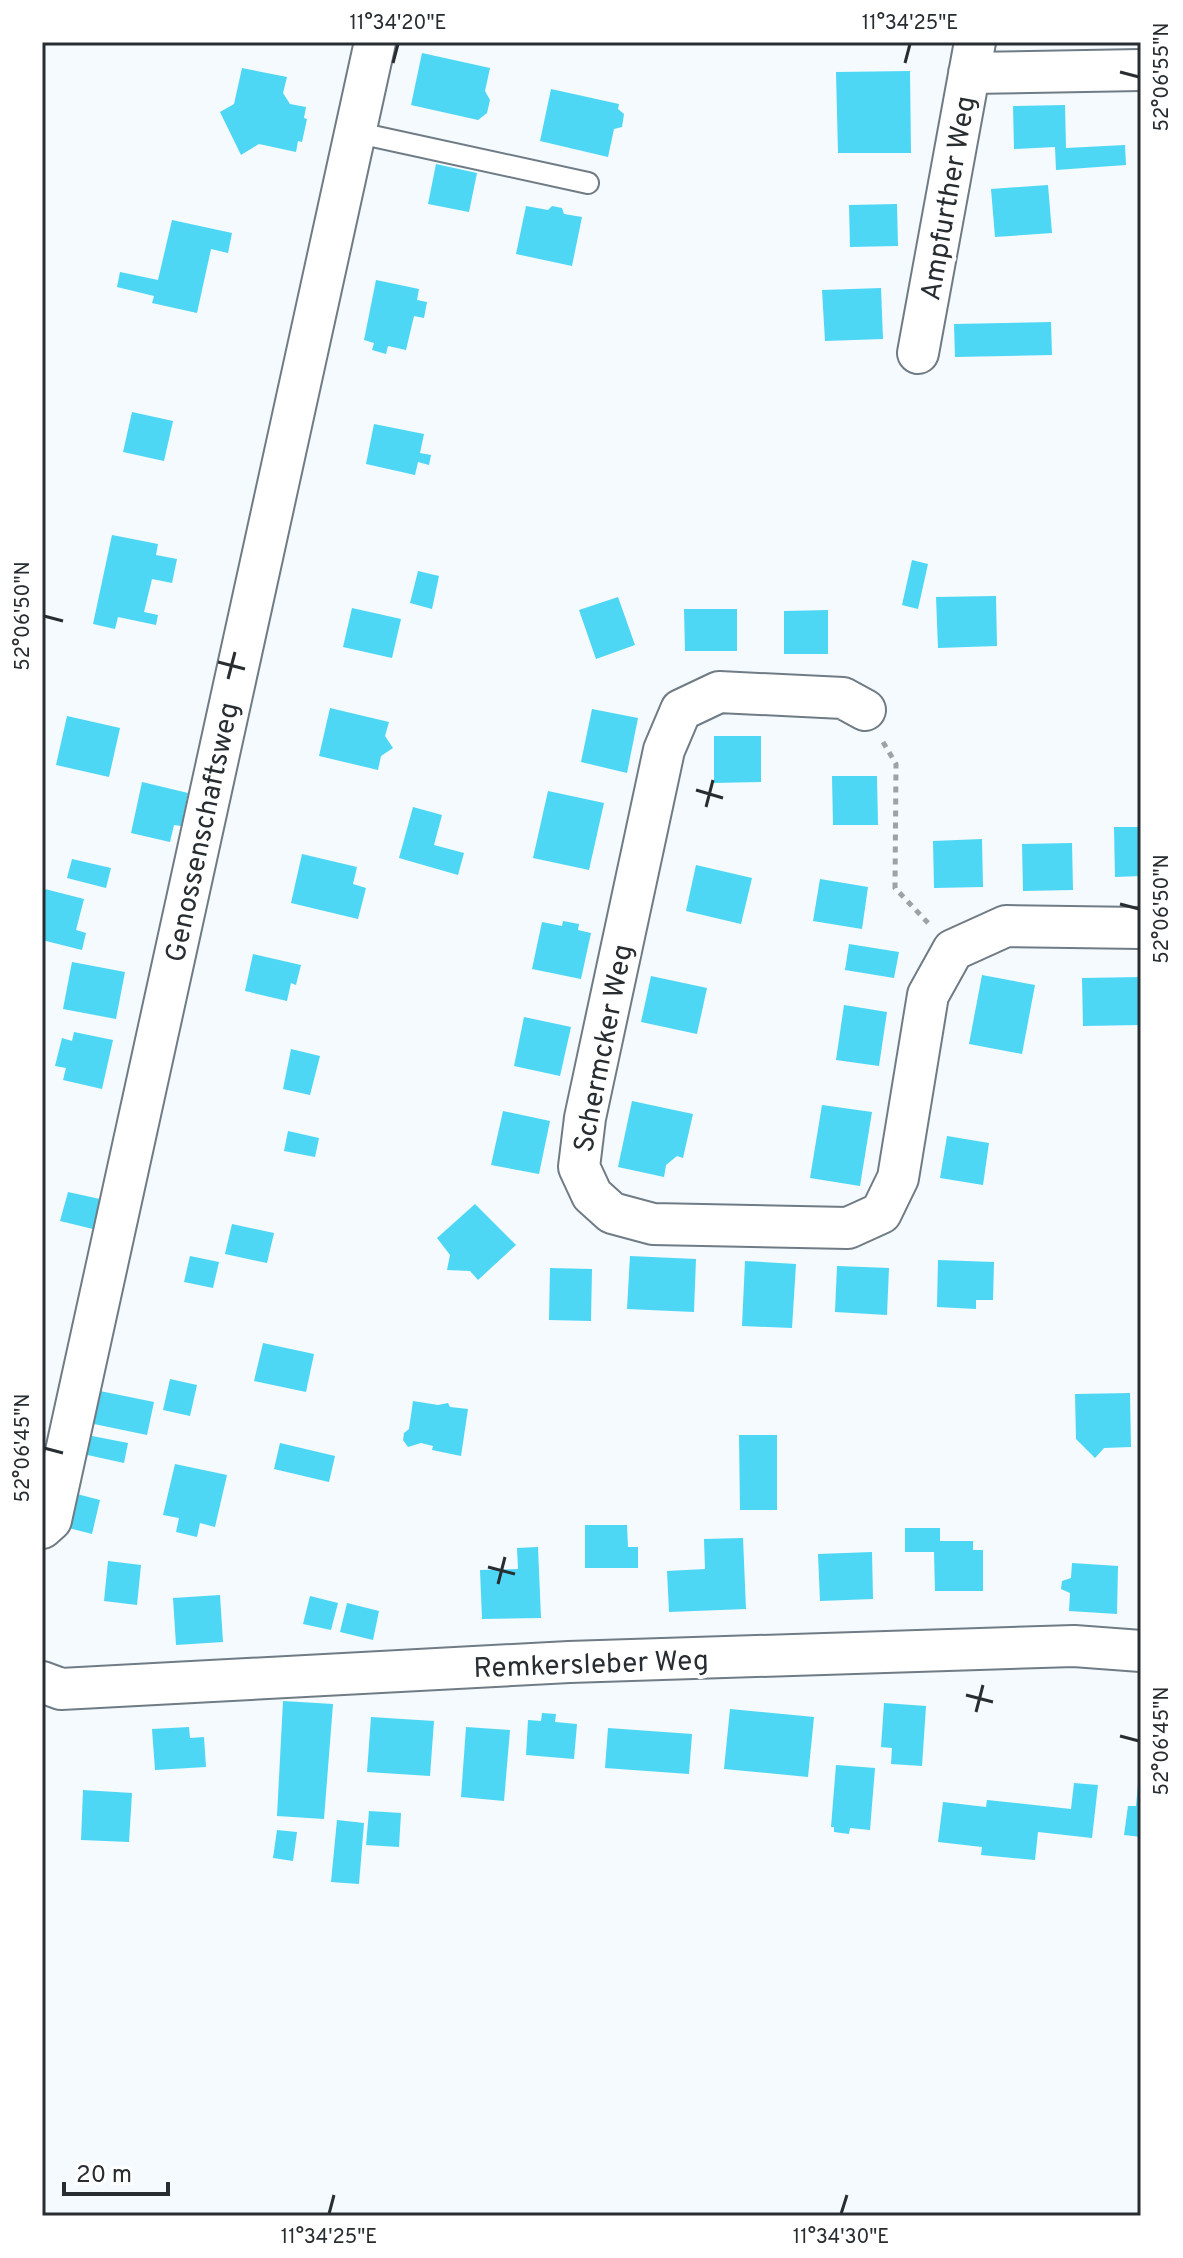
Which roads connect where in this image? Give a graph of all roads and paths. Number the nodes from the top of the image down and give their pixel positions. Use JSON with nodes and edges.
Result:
{"nodes":[{"id":1,"x":375,"y":42,"type":"edge"},
{"id":2,"x":972,"y":58,"type":"edge"},
{"id":3,"x":1141,"y":70,"type":"edge"},
{"id":4,"x":354,"y":132,"type":"junction"},
{"id":5,"x":588,"y":183,"type":"dead end"},
{"id":6,"x":918,"y":353,"type":"dead end"},
{"id":7,"x":865,"y":710,"type":"joint"},
{"id":8,"x":1141,"y":928,"type":"edge"},
{"id":9,"x":953,"y":950,"type":"junction"},
{"id":10,"x":42,"y":1528,"type":"edge"},
{"id":11,"x":1141,"y":1651,"type":"edge"},
{"id":12,"x":42,"y":1682,"type":"edge"}],
"edges":[{"from":1,"to":4,"type":"street","name":"Genossenschaftsweg"},
{"from":2,"to":3,"type":"street"},
{"from":2,"to":6,"type":"street","name":"Ampfurther Weg"},
{"from":4,"to":5,"type":"lane"},
{"from":4,"to":10,"type":"street","name":"Genossenschaftsweg"},
{"from":7,"to":9,"type":"path"},
{"from":7,"to":9,"type":"street","name":"Schermcker Weg"},
{"from":8,"to":9,"type":"street"},
{"from":11,"to":12,"type":"street","name":"Remkersleber Weg"}]}
